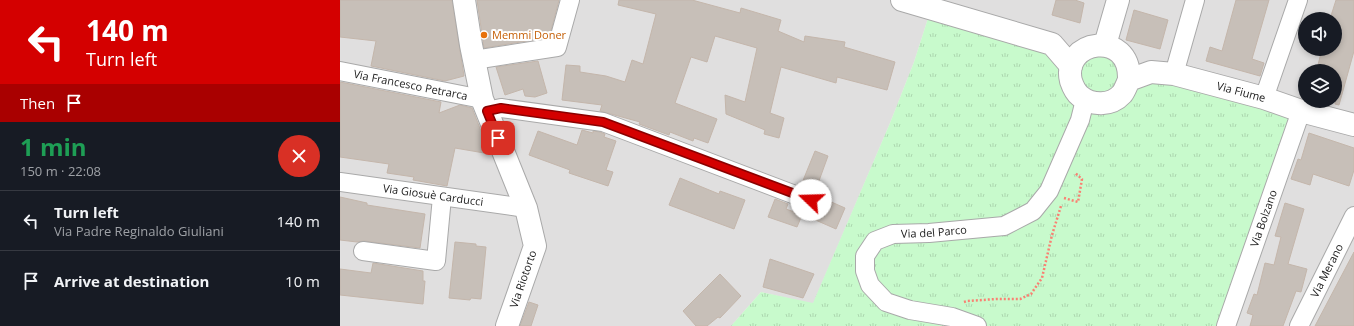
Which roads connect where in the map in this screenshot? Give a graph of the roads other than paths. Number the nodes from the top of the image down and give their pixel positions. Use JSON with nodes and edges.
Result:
{"nodes":[{"id":1,"x":464,"y":0,"type":"edge"},
{"id":2,"x":570,"y":0,"type":"edge"},
{"id":3,"x":902,"y":0,"type":"edge"},
{"id":4,"x":1118,"y":0,"type":"edge"},
{"id":5,"x":1196,"y":0,"type":"edge"},
{"id":6,"x":1298,"y":0,"type":"edge"},
{"id":7,"x":1105,"y":45,"type":"junction"},
{"id":8,"x":474,"y":60,"type":"junction"},
{"id":9,"x":1071,"y":66,"type":"junction"},
{"id":10,"x":340,"y":71,"type":"edge"},
{"id":11,"x":1174,"y":74,"type":"junction"},
{"id":12,"x":1129,"y":80,"type":"junction"},
{"id":13,"x":1264,"y":98,"type":"junction"},
{"id":14,"x":1085,"y":100,"type":"junction"},
{"id":15,"x":484,"y":105,"type":"junction"},
{"id":16,"x":1301,"y":110,"type":"junction"},
{"id":17,"x":1354,"y":124,"type":"edge"},
{"id":18,"x":340,"y":182,"type":"edge"},
{"id":19,"x":442,"y":197,"type":"junction"},
{"id":20,"x":811,"y":200,"type":"dead end"},
{"id":21,"x":526,"y":208,"type":"junction"},
{"id":22,"x":1354,"y":216,"type":"edge"},
{"id":23,"x":363,"y":251,"type":"dead end"},
{"id":24,"x":507,"y":326,"type":"edge"},
{"id":25,"x":977,"y":326,"type":"edge"},
{"id":26,"x":1226,"y":326,"type":"edge"},
{"id":27,"x":1298,"y":326,"type":"edge"}],
"edges":[{"from":1,"to":8,"type":"street","name":"Via Riotorto"},
{"from":2,"to":8,"type":"street"},
{"from":3,"to":9,"type":"street"},
{"from":4,"to":7,"type":"street"},
{"from":5,"to":11,"type":"street"},
{"from":6,"to":13,"type":"street"},
{"from":7,"to":9,"type":"street"},
{"from":7,"to":12,"type":"street"},
{"from":8,"to":15,"type":"street","name":"Via Riotorto"},
{"from":9,"to":14,"type":"street"},
{"from":10,"to":15,"type":"street","name":"Via Francesco Petrarca"},
{"from":11,"to":12,"type":"street","name":"Via Fiume"},
{"from":11,"to":13,"type":"street","name":"Via Fiume"},
{"from":12,"to":14,"type":"street"},
{"from":13,"to":16,"type":"street","name":"Via Fiume"},
{"from":14,"to":25,"type":"street","name":"Via del Parco"},
{"from":15,"to":20,"type":"street","name":"Via Francesco Petrarca"},
{"from":15,"to":21,"type":"street","name":"Via Riotorto"},
{"from":16,"to":17,"type":"street","name":"Via Fiume"},
{"from":16,"to":26,"type":"street","name":"Via Bolzano"},
{"from":18,"to":19,"type":"street","name":"Via Giosuè Carducci"},
{"from":19,"to":21,"type":"street","name":"Via Giosuè Carducci"},
{"from":19,"to":23,"type":"street"},
{"from":21,"to":24,"type":"street","name":"Via Riotorto"},
{"from":22,"to":27,"type":"street","name":"Via Merano"}]}
